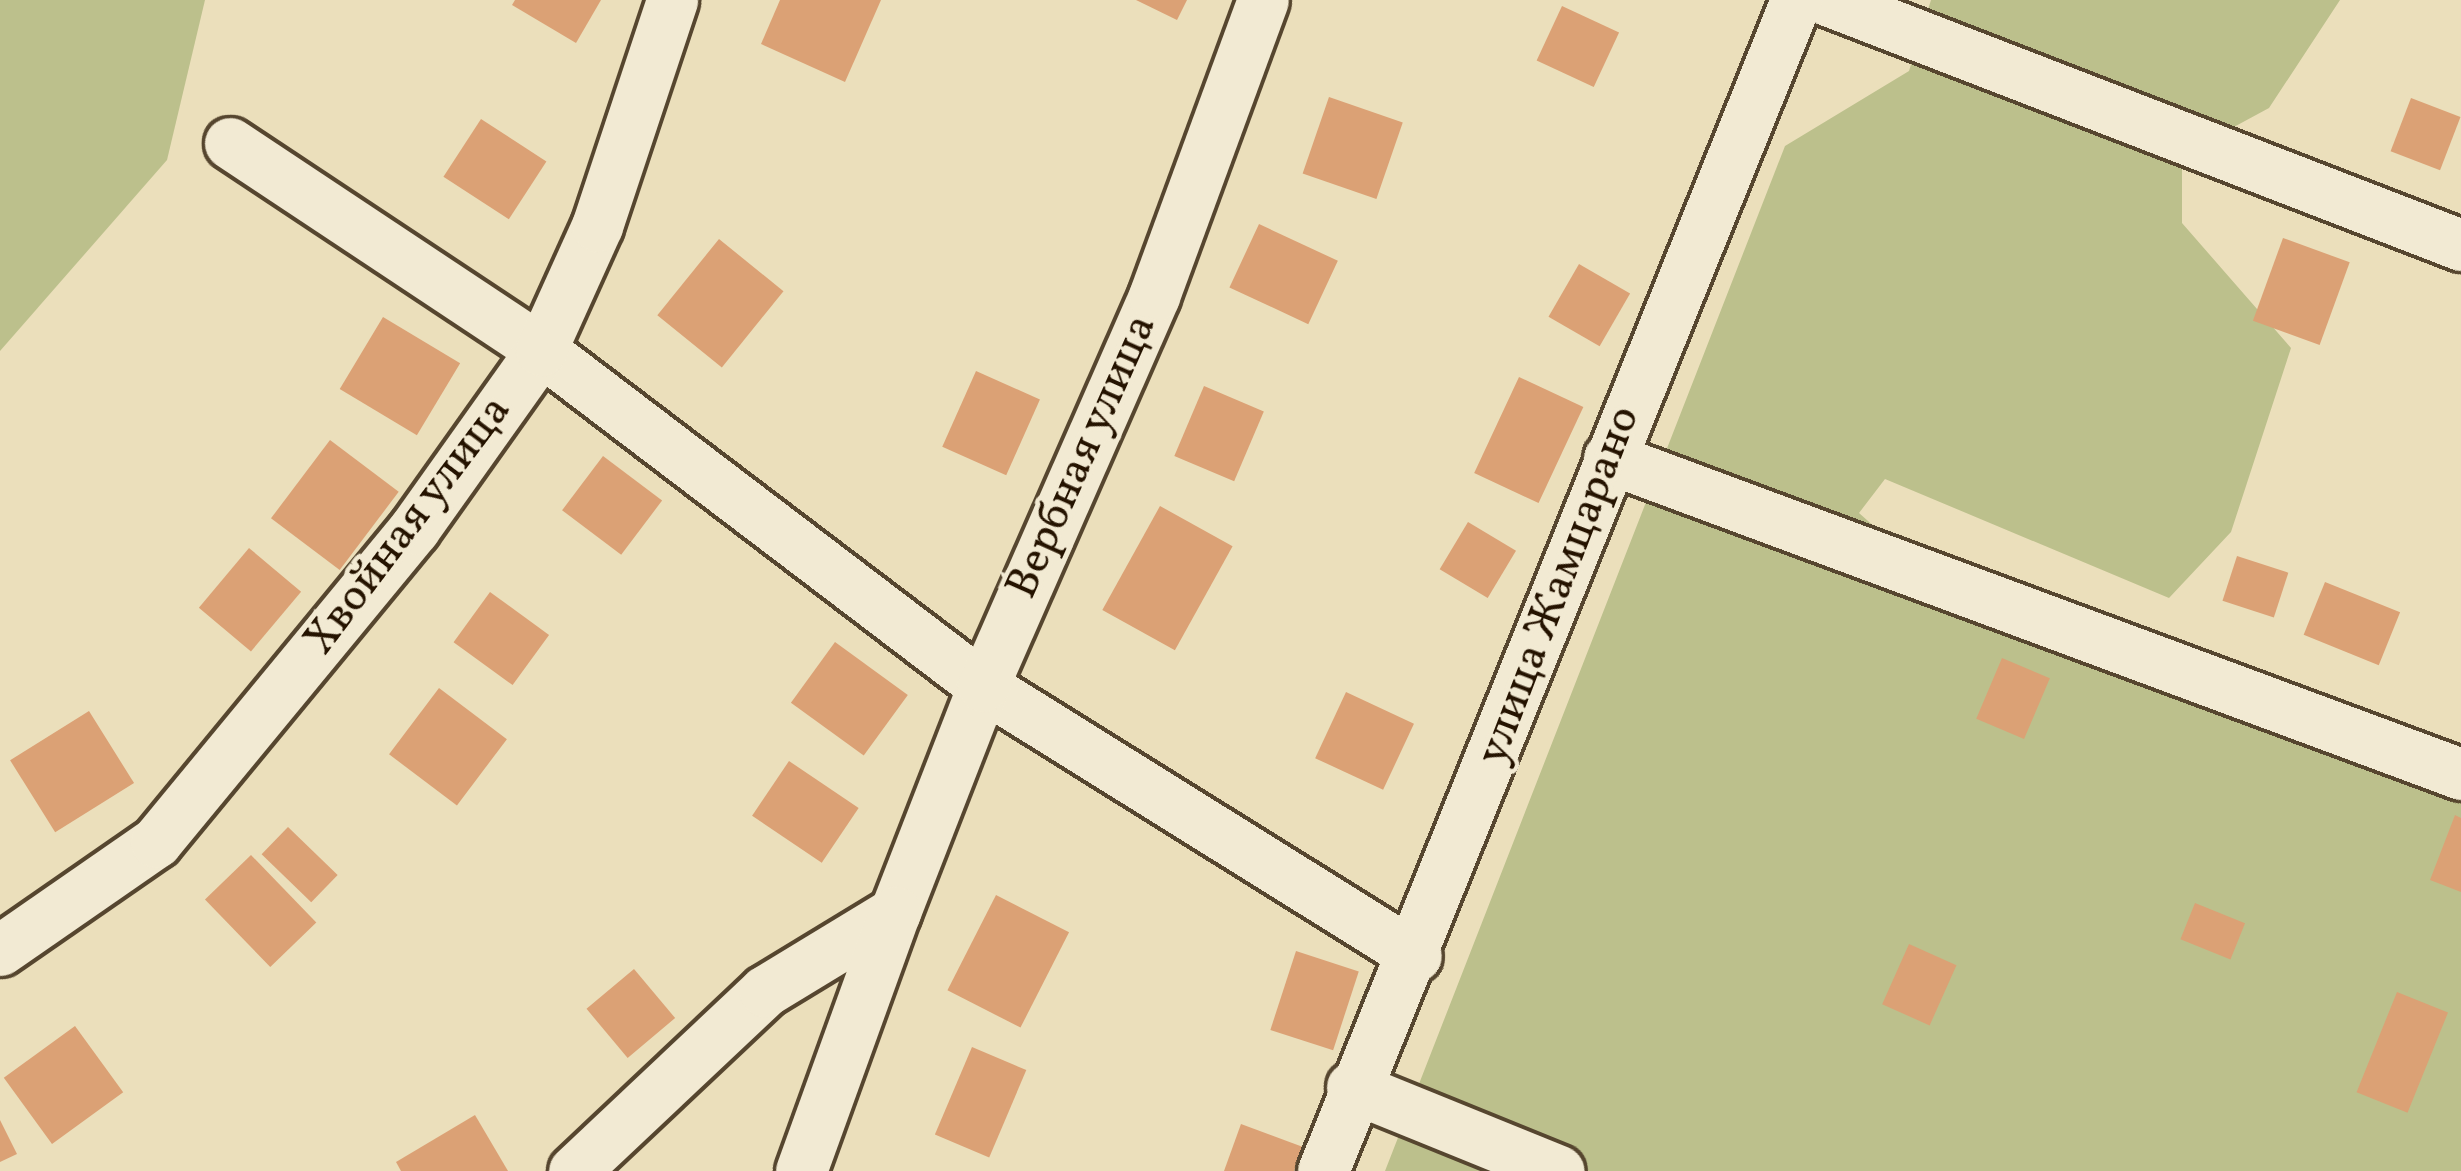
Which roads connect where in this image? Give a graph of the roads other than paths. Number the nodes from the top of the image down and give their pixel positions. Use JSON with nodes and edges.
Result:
{"nodes":[{"id":1,"x":672,"y":0,"type":"edge"},
{"id":2,"x":1263,"y":0,"type":"edge"},
{"id":3,"x":1796,"y":0,"type":"edge"},
{"id":4,"x":1827,"y":0,"type":"edge"},
{"id":5,"x":230,"y":143,"type":"dead end"},
{"id":6,"x":2461,"y":245,"type":"edge"},
{"id":7,"x":542,"y":350,"type":"junction"},
{"id":8,"x":1609,"y":458,"type":"junction"},
{"id":9,"x":982,"y":686,"type":"junction"},
{"id":10,"x":2461,"y":774,"type":"edge"},
{"id":11,"x":895,"y":912,"type":"junction"},
{"id":12,"x":0,"y":950,"type":"edge"},
{"id":13,"x":1416,"y":956,"type":"junction"},
{"id":14,"x":1352,"y":1087,"type":"junction"},
{"id":15,"x":574,"y":1171,"type":"edge"},
{"id":16,"x":802,"y":1171,"type":"edge"},
{"id":17,"x":1323,"y":1171,"type":"edge"},
{"id":18,"x":1559,"y":1171,"type":"edge"}],
"edges":[{"from":1,"to":7,"type":"street","name":"Хвойная улица"},
{"from":2,"to":9,"type":"street","name":"Вербная улица"},
{"from":3,"to":8,"type":"street","name":"улица Жамцарано"},
{"from":4,"to":6,"type":"street"},
{"from":5,"to":7,"type":"street"},
{"from":7,"to":9,"type":"street"},
{"from":7,"to":12,"type":"street","name":"Хвойная улица"},
{"from":8,"to":10,"type":"street"},
{"from":8,"to":13,"type":"street","name":"улица Жамцарано"},
{"from":9,"to":11,"type":"street","name":"Вербная улица"},
{"from":9,"to":13,"type":"street"},
{"from":11,"to":15,"type":"street"},
{"from":11,"to":16,"type":"street","name":"Вербная улица"},
{"from":13,"to":14,"type":"street","name":"улица Жамцарано"},
{"from":14,"to":17,"type":"street","name":"улица Жамцарано"},
{"from":14,"to":18,"type":"street"}]}
